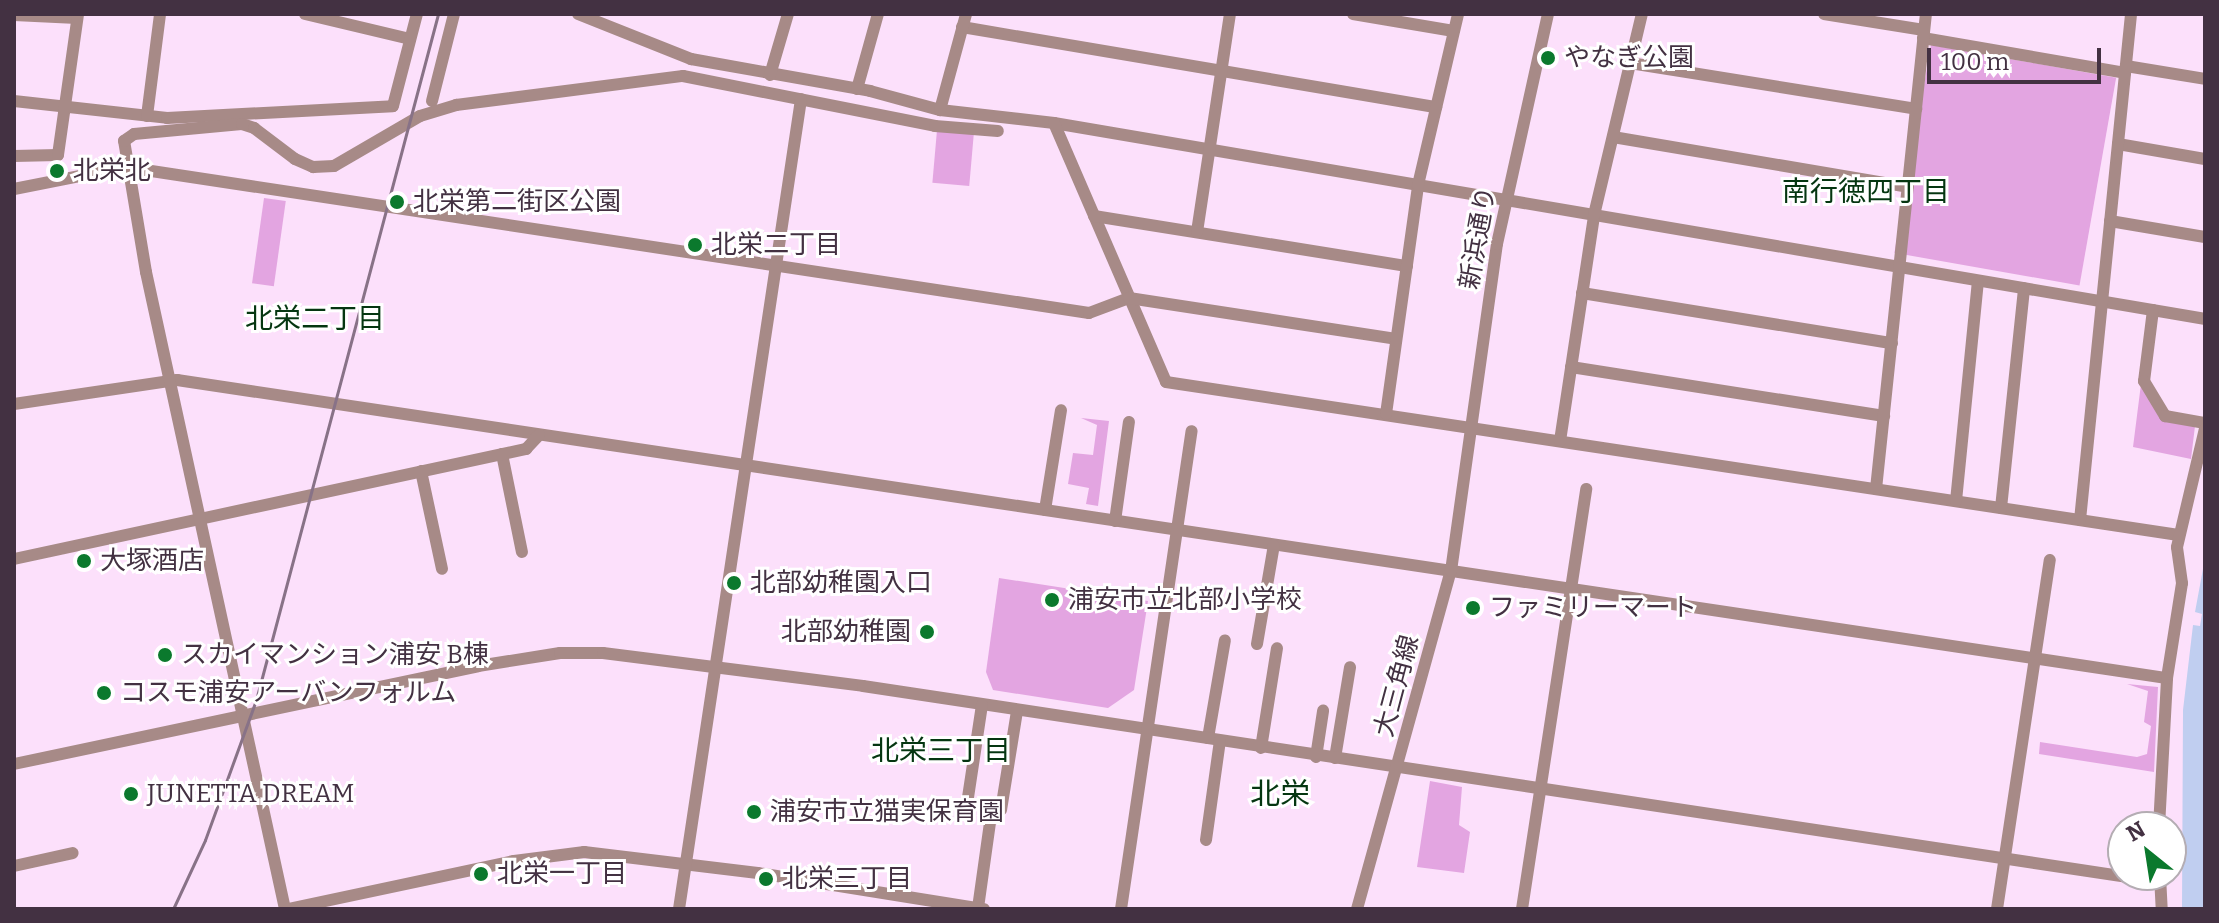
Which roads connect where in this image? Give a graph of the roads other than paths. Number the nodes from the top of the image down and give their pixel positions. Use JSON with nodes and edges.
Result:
{"nodes":[{"id":1,"x":160,"y":14,"type":"edge"},
{"id":2,"x":305,"y":14,"type":"edge"},
{"id":3,"x":417,"y":14,"type":"edge"},
{"id":4,"x":454,"y":14,"type":"edge"},
{"id":5,"x":578,"y":14,"type":"edge"},
{"id":6,"x":788,"y":14,"type":"edge"},
{"id":7,"x":878,"y":14,"type":"edge"},
{"id":8,"x":966,"y":14,"type":"edge"},
{"id":9,"x":1230,"y":14,"type":"edge"},
{"id":10,"x":1353,"y":14,"type":"edge"},
{"id":11,"x":1458,"y":14,"type":"edge"},
{"id":12,"x":1548,"y":14,"type":"edge"},
{"id":13,"x":1642,"y":14,"type":"edge"},
{"id":14,"x":1824,"y":14,"type":"edge"},
{"id":15,"x":1926,"y":14,"type":"edge"},
{"id":16,"x":2131,"y":14,"type":"edge"},
{"id":17,"x":14,"y":15,"type":"edge"},
{"id":18,"x":77,"y":16,"type":"edge"},
{"id":19,"x":962,"y":27,"type":"junction"},
{"id":20,"x":1454,"y":31,"type":"junction"},
{"id":21,"x":1924,"y":34,"type":"junction"},
{"id":22,"x":410,"y":39,"type":"junction"},
{"id":23,"x":1630,"y":63,"type":"junction"},
{"id":24,"x":2126,"y":70,"type":"junction"},
{"id":25,"x":1221,"y":71,"type":"junction"},
{"id":26,"x":770,"y":75,"type":"junction"},
{"id":27,"x":2205,"y":79,"type":"edge"},
{"id":28,"x":857,"y":89,"type":"junction"},
{"id":29,"x":801,"y":99,"type":"junction"},
{"id":30,"x":14,"y":101,"type":"edge"},
{"id":31,"x":432,"y":101,"type":"dead end"},
{"id":32,"x":65,"y":103,"type":"junction"},
{"id":33,"x":1436,"y":107,"type":"junction"},
{"id":34,"x":1916,"y":109,"type":"junction"},
{"id":35,"x":940,"y":110,"type":"junction"},
{"id":36,"x":147,"y":116,"type":"junction"},
{"id":37,"x":1054,"y":123,"type":"junction"},
{"id":38,"x":998,"y":131,"type":"dead end"},
{"id":39,"x":1613,"y":137,"type":"junction"},
{"id":40,"x":2118,"y":144,"type":"junction"},
{"id":41,"x":1209,"y":149,"type":"junction"},
{"id":42,"x":14,"y":156,"type":"edge"},
{"id":43,"x":2205,"y":159,"type":"edge"},
{"id":44,"x":125,"y":167,"type":"junction"},
{"id":45,"x":1418,"y":185,"type":"junction"},
{"id":46,"x":1908,"y":187,"type":"junction"},
{"id":47,"x":14,"y":189,"type":"edge"},
{"id":48,"x":1506,"y":200,"type":"junction"},
{"id":49,"x":1594,"y":215,"type":"junction"},
{"id":50,"x":1094,"y":216,"type":"junction"},
{"id":51,"x":2110,"y":221,"type":"junction"},
{"id":52,"x":1197,"y":232,"type":"junction"},
{"id":53,"x":2205,"y":237,"type":"edge"},
{"id":54,"x":776,"y":265,"type":"junction"},
{"id":55,"x":1407,"y":266,"type":"junction"},
{"id":56,"x":1900,"y":267,"type":"junction"},
{"id":57,"x":1978,"y":281,"type":"junction"},
{"id":58,"x":2024,"y":288,"type":"junction"},
{"id":59,"x":1582,"y":293,"type":"junction"},
{"id":60,"x":1129,"y":298,"type":"junction"},
{"id":61,"x":2102,"y":302,"type":"junction"},
{"id":62,"x":2153,"y":310,"type":"junction"},
{"id":63,"x":2205,"y":319,"type":"edge"},
{"id":64,"x":1396,"y":339,"type":"junction"},
{"id":65,"x":1892,"y":343,"type":"junction"},
{"id":66,"x":1571,"y":367,"type":"junction"},
{"id":67,"x":170,"y":381,"type":"junction"},
{"id":68,"x":14,"y":404,"type":"edge"},
{"id":69,"x":1061,"y":410,"type":"dead end"},
{"id":70,"x":1386,"y":414,"type":"junction"},
{"id":71,"x":1884,"y":416,"type":"junction"},
{"id":72,"x":1129,"y":422,"type":"dead end"},
{"id":73,"x":2205,"y":426,"type":"edge"},
{"id":74,"x":1471,"y":428,"type":"junction"},
{"id":75,"x":1192,"y":431,"type":"dead end"},
{"id":76,"x":539,"y":435,"type":"junction"},
{"id":77,"x":1560,"y":441,"type":"junction"},
{"id":78,"x":502,"y":454,"type":"junction"},
{"id":79,"x":746,"y":465,"type":"junction"},
{"id":80,"x":421,"y":471,"type":"junction"},
{"id":81,"x":1466,"y":471,"type":"joint"},
{"id":82,"x":1586,"y":489,"type":"dead end"},
{"id":83,"x":1876,"y":489,"type":"junction"},
{"id":84,"x":1956,"y":501,"type":"junction"},
{"id":85,"x":2001,"y":508,"type":"junction"},
{"id":86,"x":1045,"y":510,"type":"junction"},
{"id":87,"x":200,"y":519,"type":"junction"},
{"id":88,"x":2080,"y":520,"type":"junction"},
{"id":89,"x":1115,"y":521,"type":"junction"},
{"id":90,"x":1177,"y":530,"type":"junction"},
{"id":91,"x":2179,"y":535,"type":"junction"},
{"id":92,"x":1274,"y":545,"type":"junction"},
{"id":93,"x":522,"y":552,"type":"dead end"},
{"id":94,"x":14,"y":559,"type":"edge"},
{"id":95,"x":2050,"y":560,"type":"dead end"},
{"id":96,"x":442,"y":569,"type":"dead end"},
{"id":97,"x":1451,"y":571,"type":"junction"},
{"id":98,"x":1571,"y":588,"type":"junction"},
{"id":99,"x":1225,"y":640,"type":"dead end"},
{"id":100,"x":1257,"y":644,"type":"dead end"},
{"id":101,"x":1277,"y":648,"type":"dead end"},
{"id":102,"x":2035,"y":659,"type":"junction"},
{"id":103,"x":715,"y":666,"type":"junction"},
{"id":104,"x":1350,"y":667,"type":"dead end"},
{"id":105,"x":2167,"y":678,"type":"junction"},
{"id":106,"x":982,"y":705,"type":"junction"},
{"id":107,"x":1017,"y":711,"type":"junction"},
{"id":108,"x":1323,"y":711,"type":"dead end"},
{"id":109,"x":243,"y":715,"type":"junction"},
{"id":110,"x":1147,"y":730,"type":"junction"},
{"id":111,"x":1214,"y":739,"type":"junction"},
{"id":112,"x":1261,"y":748,"type":"junction"},
{"id":113,"x":1316,"y":757,"type":"junction"},
{"id":114,"x":1335,"y":758,"type":"junction"},
{"id":115,"x":14,"y":764,"type":"edge"},
{"id":116,"x":1397,"y":768,"type":"junction"},
{"id":117,"x":1539,"y":789,"type":"junction"},
{"id":118,"x":967,"y":804,"type":"dead end"},
{"id":119,"x":2160,"y":811,"type":"edge"},
{"id":120,"x":1206,"y":840,"type":"dead end"},
{"id":121,"x":73,"y":853,"type":"dead end"},
{"id":122,"x":2005,"y":858,"type":"junction"},
{"id":123,"x":685,"y":863,"type":"junction"},
{"id":124,"x":14,"y":866,"type":"edge"},
{"id":125,"x":2107,"y":872,"type":"edge"},
{"id":126,"x":981,"y":908,"type":"edge"},
{"id":127,"x":287,"y":909,"type":"edge"},
{"id":128,"x":679,"y":909,"type":"edge"},
{"id":129,"x":1121,"y":909,"type":"edge"},
{"id":130,"x":1357,"y":909,"type":"edge"},
{"id":131,"x":1522,"y":909,"type":"edge"},
{"id":132,"x":1997,"y":909,"type":"edge"}],
"edges":[{"from":1,"to":36,"type":"street"},
{"from":2,"to":22,"type":"street"},
{"from":3,"to":22,"type":"street"},
{"from":4,"to":31,"type":"street"},
{"from":5,"to":26,"type":"street"},
{"from":6,"to":26,"type":"street"},
{"from":7,"to":28,"type":"street"},
{"from":8,"to":19,"type":"street"},
{"from":9,"to":25,"type":"street"},
{"from":10,"to":20,"type":"street"},
{"from":11,"to":20,"type":"street"},
{"from":12,"to":48,"type":"street","name":"新浜通り"},
{"from":13,"to":23,"type":"street"},
{"from":14,"to":21,"type":"street"},
{"from":15,"to":21,"type":"street"},
{"from":16,"to":24,"type":"street"},
{"from":17,"to":18,"type":"street"},
{"from":18,"to":32,"type":"street"},
{"from":19,"to":25,"type":"street"},
{"from":19,"to":35,"type":"street"},
{"from":20,"to":33,"type":"street"},
{"from":21,"to":24,"type":"street"},
{"from":21,"to":34,"type":"street"},
{"from":22,"to":36,"type":"street"},
{"from":23,"to":34,"type":"street"},
{"from":23,"to":39,"type":"street"},
{"from":24,"to":27,"type":"street"},
{"from":24,"to":40,"type":"street"},
{"from":25,"to":33,"type":"street"},
{"from":25,"to":41,"type":"street"},
{"from":26,"to":28,"type":"street"},
{"from":28,"to":35,"type":"street"},
{"from":29,"to":38,"type":"street"},
{"from":29,"to":44,"type":"street"},
{"from":29,"to":54,"type":"street"},
{"from":30,"to":32,"type":"street"},
{"from":32,"to":36,"type":"street"},
{"from":32,"to":42,"type":"street"},
{"from":33,"to":45,"type":"street"},
{"from":34,"to":46,"type":"street"},
{"from":35,"to":37,"type":"street"},
{"from":37,"to":41,"type":"street"},
{"from":37,"to":50,"type":"street"},
{"from":39,"to":46,"type":"street"},
{"from":39,"to":49,"type":"street"},
{"from":40,"to":43,"type":"street"},
{"from":40,"to":51,"type":"street"},
{"from":41,"to":45,"type":"street"},
{"from":41,"to":52,"type":"street"},
{"from":44,"to":47,"type":"street"},
{"from":44,"to":54,"type":"street"},
{"from":44,"to":67,"type":"street"},
{"from":45,"to":48,"type":"street"},
{"from":45,"to":55,"type":"street"},
{"from":46,"to":56,"type":"street"},
{"from":48,"to":49,"type":"street"},
{"from":48,"to":74,"type":"street","name":"新浜通り"},
{"from":49,"to":56,"type":"street"},
{"from":49,"to":59,"type":"street"},
{"from":50,"to":52,"type":"street"},
{"from":50,"to":60,"type":"street"},
{"from":51,"to":53,"type":"street"},
{"from":51,"to":61,"type":"street"},
{"from":52,"to":55,"type":"street"},
{"from":54,"to":60,"type":"street"},
{"from":54,"to":79,"type":"street"},
{"from":55,"to":64,"type":"street"},
{"from":56,"to":57,"type":"street"},
{"from":56,"to":65,"type":"street"},
{"from":57,"to":58,"type":"street"},
{"from":57,"to":84,"type":"street"},
{"from":58,"to":61,"type":"street"},
{"from":58,"to":85,"type":"street"},
{"from":59,"to":65,"type":"street"},
{"from":59,"to":66,"type":"street"},
{"from":60,"to":64,"type":"street"},
{"from":60,"to":70,"type":"street"},
{"from":61,"to":62,"type":"street"},
{"from":61,"to":88,"type":"street"},
{"from":62,"to":63,"type":"street"},
{"from":62,"to":73,"type":"street"},
{"from":64,"to":70,"type":"street"},
{"from":65,"to":71,"type":"street"},
{"from":66,"to":71,"type":"street"},
{"from":66,"to":77,"type":"street"},
{"from":67,"to":68,"type":"street"},
{"from":67,"to":76,"type":"street"},
{"from":67,"to":87,"type":"street"},
{"from":69,"to":86,"type":"street"},
{"from":70,"to":74,"type":"street"},
{"from":71,"to":83,"type":"street"},
{"from":72,"to":89,"type":"street"},
{"from":73,"to":91,"type":"street"},
{"from":74,"to":77,"type":"street"},
{"from":74,"to":81,"type":"street","name":"新浜通り"},
{"from":75,"to":90,"type":"street"},
{"from":76,"to":78,"type":"street"},
{"from":76,"to":79,"type":"street"},
{"from":77,"to":83,"type":"street"},
{"from":78,"to":80,"type":"street"},
{"from":78,"to":93,"type":"street"},
{"from":79,"to":86,"type":"street"},
{"from":79,"to":103,"type":"street"},
{"from":80,"to":87,"type":"street"},
{"from":80,"to":96,"type":"street"},
{"from":81,"to":97,"type":"street","name":"大三角線"},
{"from":82,"to":98,"type":"street"},
{"from":83,"to":84,"type":"street"},
{"from":84,"to":85,"type":"street"},
{"from":85,"to":88,"type":"street"},
{"from":86,"to":89,"type":"street"},
{"from":87,"to":94,"type":"street"},
{"from":87,"to":109,"type":"street"},
{"from":88,"to":91,"type":"street"},
{"from":89,"to":90,"type":"street"},
{"from":90,"to":92,"type":"street"},
{"from":90,"to":110,"type":"street"},
{"from":91,"to":105,"type":"street"},
{"from":92,"to":97,"type":"street"},
{"from":92,"to":100,"type":"street"},
{"from":95,"to":102,"type":"street"},
{"from":97,"to":98,"type":"street"},
{"from":97,"to":116,"type":"street","name":"大三角線"},
{"from":98,"to":102,"type":"street"},
{"from":98,"to":117,"type":"street"},
{"from":99,"to":111,"type":"street"},
{"from":101,"to":112,"type":"street"},
{"from":102,"to":105,"type":"street"},
{"from":102,"to":122,"type":"street"},
{"from":103,"to":106,"type":"street"},
{"from":103,"to":109,"type":"street"},
{"from":103,"to":123,"type":"street"},
{"from":104,"to":114,"type":"street"},
{"from":105,"to":119,"type":"street"},
{"from":106,"to":107,"type":"street"},
{"from":106,"to":118,"type":"street"},
{"from":107,"to":110,"type":"street"},
{"from":107,"to":126,"type":"street"},
{"from":108,"to":113,"type":"street"},
{"from":109,"to":115,"type":"street"},
{"from":109,"to":127,"type":"street"},
{"from":110,"to":111,"type":"street"},
{"from":110,"to":129,"type":"street"},
{"from":111,"to":112,"type":"street"},
{"from":111,"to":120,"type":"street"},
{"from":112,"to":113,"type":"street"},
{"from":113,"to":114,"type":"street"},
{"from":114,"to":116,"type":"street"},
{"from":116,"to":117,"type":"street"},
{"from":116,"to":130,"type":"street","name":"大三角線"},
{"from":117,"to":122,"type":"street"},
{"from":117,"to":131,"type":"street"},
{"from":121,"to":124,"type":"street"},
{"from":122,"to":125,"type":"street"},
{"from":122,"to":132,"type":"street"},
{"from":123,"to":126,"type":"street"},
{"from":123,"to":127,"type":"street"},
{"from":123,"to":128,"type":"street"}]}
